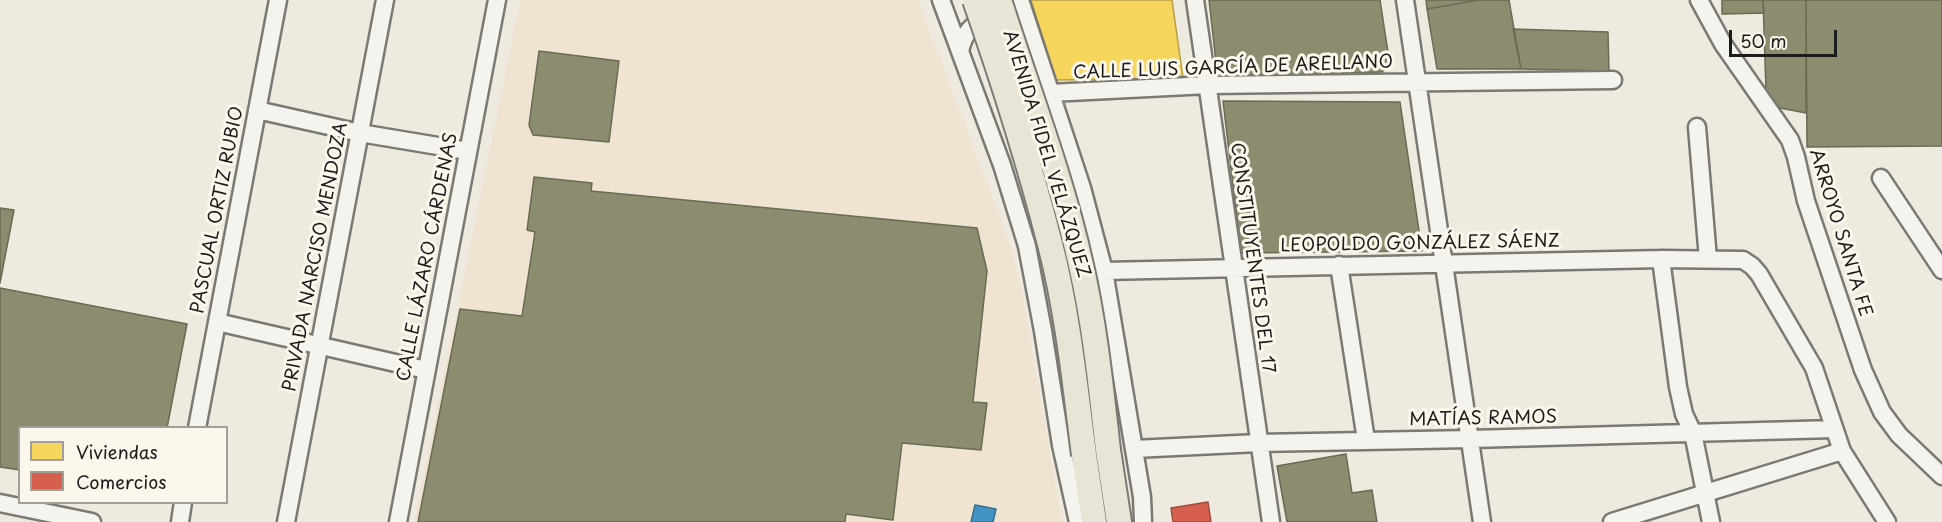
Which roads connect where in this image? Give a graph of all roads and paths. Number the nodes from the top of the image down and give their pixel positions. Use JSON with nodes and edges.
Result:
{"nodes":[{"id":1,"x":278,"y":0,"type":"edge"},
{"id":2,"x":386,"y":0,"type":"edge"},
{"id":3,"x":497,"y":0,"type":"edge"},
{"id":4,"x":941,"y":0,"type":"edge"},
{"id":5,"x":975,"y":0,"type":"edge"},
{"id":6,"x":999,"y":0,"type":"edge"},
{"id":7,"x":1020,"y":0,"type":"edge"},
{"id":8,"x":1195,"y":0,"type":"edge"},
{"id":9,"x":1405,"y":0,"type":"edge"},
{"id":10,"x":1699,"y":0,"type":"edge"},
{"id":11,"x":1030,"y":34,"type":"junction"},
{"id":12,"x":960,"y":52,"type":"junction"},
{"id":13,"x":1613,"y":80,"type":"dead end"},
{"id":14,"x":1417,"y":83,"type":"junction"},
{"id":15,"x":1208,"y":85,"type":"junction"},
{"id":16,"x":1050,"y":93,"type":"junction"},
{"id":17,"x":257,"y":110,"type":"junction"},
{"id":18,"x":1697,"y":127,"type":"dead end"},
{"id":19,"x":360,"y":133,"type":"junction"},
{"id":20,"x":468,"y":151,"type":"junction"},
{"id":21,"x":1881,"y":178,"type":"dead end"},
{"id":22,"x":1661,"y":259,"type":"junction"},
{"id":23,"x":1707,"y":259,"type":"junction"},
{"id":24,"x":1444,"y":264,"type":"junction"},
{"id":25,"x":1339,"y":265,"type":"junction"},
{"id":26,"x":1233,"y":268,"type":"junction"},
{"id":27,"x":1942,"y":270,"type":"edge"},
{"id":28,"x":1104,"y":271,"type":"junction"},
{"id":29,"x":217,"y":322,"type":"junction"},
{"id":30,"x":319,"y":345,"type":"junction"},
{"id":31,"x":426,"y":370,"type":"junction"},
{"id":32,"x":197,"y":426,"type":"edge"},
{"id":33,"x":1834,"y":429,"type":"junction"},
{"id":34,"x":1693,"y":433,"type":"junction"},
{"id":35,"x":1471,"y":439,"type":"junction"},
{"id":36,"x":1366,"y":440,"type":"junction"},
{"id":37,"x":1258,"y":443,"type":"junction"},
{"id":38,"x":1134,"y":449,"type":"junction"},
{"id":39,"x":1842,"y":452,"type":"junction"},
{"id":40,"x":1942,"y":476,"type":"edge"},
{"id":41,"x":1707,"y":492,"type":"junction"},
{"id":42,"x":0,"y":503,"type":"edge"},
{"id":43,"x":183,"y":504,"type":"edge"},
{"id":44,"x":1884,"y":521,"type":"edge"},
{"id":45,"x":92,"y":522,"type":"edge"},
{"id":46,"x":180,"y":522,"type":"edge"},
{"id":47,"x":286,"y":522,"type":"edge"},
{"id":48,"x":398,"y":522,"type":"edge"},
{"id":49,"x":1078,"y":522,"type":"edge"},
{"id":50,"x":1094,"y":522,"type":"edge"},
{"id":51,"x":1119,"y":522,"type":"edge"},
{"id":52,"x":1143,"y":522,"type":"edge"},
{"id":53,"x":1271,"y":522,"type":"edge"},
{"id":54,"x":1482,"y":522,"type":"edge"},
{"id":55,"x":1612,"y":522,"type":"edge"},
{"id":56,"x":1711,"y":522,"type":"edge"}],
"edges":[{"from":1,"to":17,"type":"street","name":"PASCUAL ORTIZ RUBIO"},
{"from":2,"to":19,"type":"street","name":"PRIVADA NARCISO MENDOZA"},
{"from":3,"to":20,"type":"street","name":"CALLE LÁZARO CÁRDENAS"},
{"from":4,"to":12,"type":"street"},
{"from":5,"to":50,"type":"highway","name":"AVENIDA FIDEL VELÁZQUEZ","bridge":true},
{"from":6,"to":51,"type":"highway","name":"AVENIDA FIDEL VELÁZQUEZ","bridge":true},
{"from":7,"to":11,"type":"street"},
{"from":8,"to":15,"type":"street","name":"CONSTITUYENTES DEL 17"},
{"from":9,"to":14,"type":"street"},
{"from":10,"to":40,"type":"street","name":"ARROYO SANTA FE"},
{"from":11,"to":12,"type":"street"},
{"from":11,"to":16,"type":"street"},
{"from":12,"to":49,"type":"street"},
{"from":13,"to":14,"type":"street","name":"CALLE LUIS GARCÍA DE ARELLANO"},
{"from":14,"to":15,"type":"street","name":"CALLE LUIS GARCÍA DE ARELLANO"},
{"from":14,"to":24,"type":"street"},
{"from":15,"to":16,"type":"street","name":"CALLE LUIS GARCÍA DE ARELLANO"},
{"from":15,"to":26,"type":"street","name":"CONSTITUYENTES DEL 17"},
{"from":16,"to":28,"type":"street"},
{"from":17,"to":19,"type":"street"},
{"from":17,"to":29,"type":"street","name":"PASCUAL ORTIZ RUBIO"},
{"from":18,"to":23,"type":"street"},
{"from":19,"to":20,"type":"street"},
{"from":19,"to":30,"type":"street","name":"PRIVADA NARCISO MENDOZA"},
{"from":20,"to":31,"type":"street","name":"CALLE LÁZARO CÁRDENAS"},
{"from":21,"to":27,"type":"street"},
{"from":22,"to":23,"type":"street","name":"LEOPOLDO GONZÁLEZ SÁENZ"},
{"from":22,"to":24,"type":"street","name":"LEOPOLDO GONZÁLEZ SÁENZ"},
{"from":22,"to":34,"type":"street"},
{"from":23,"to":33,"type":"street","name":"LEOPOLDO GONZÁLEZ SÁENZ"},
{"from":24,"to":25,"type":"street","name":"LEOPOLDO GONZÁLEZ SÁENZ"},
{"from":24,"to":35,"type":"street"},
{"from":25,"to":26,"type":"street","name":"LEOPOLDO GONZÁLEZ SÁENZ"},
{"from":25,"to":36,"type":"street"},
{"from":26,"to":28,"type":"street","name":"LEOPOLDO GONZÁLEZ SÁENZ"},
{"from":26,"to":37,"type":"street","name":"CONSTITUYENTES DEL 17"},
{"from":28,"to":38,"type":"street"},
{"from":29,"to":30,"type":"street"},
{"from":29,"to":32,"type":"street","name":"PASCUAL ORTIZ RUBIO"},
{"from":30,"to":31,"type":"street"},
{"from":30,"to":47,"type":"street","name":"PRIVADA NARCISO MENDOZA"},
{"from":31,"to":48,"type":"street","name":"CALLE LÁZARO CÁRDENAS"},
{"from":33,"to":34,"type":"street","name":"MATÍAS RAMOS"},
{"from":33,"to":39,"type":"street"},
{"from":34,"to":35,"type":"street","name":"MATÍAS RAMOS"},
{"from":34,"to":41,"type":"street"},
{"from":35,"to":36,"type":"street","name":"MATÍAS RAMOS"},
{"from":35,"to":54,"type":"street"},
{"from":36,"to":37,"type":"street","name":"MATÍAS RAMOS"},
{"from":37,"to":38,"type":"street","name":"MATÍAS RAMOS"},
{"from":37,"to":53,"type":"street","name":"CONSTITUYENTES DEL 17"},
{"from":38,"to":52,"type":"street"},
{"from":39,"to":41,"type":"street"},
{"from":39,"to":44,"type":"street"},
{"from":41,"to":55,"type":"street"},
{"from":41,"to":56,"type":"street"},
{"from":42,"to":45,"type":"street"},
{"from":43,"to":46,"type":"street"}]}
